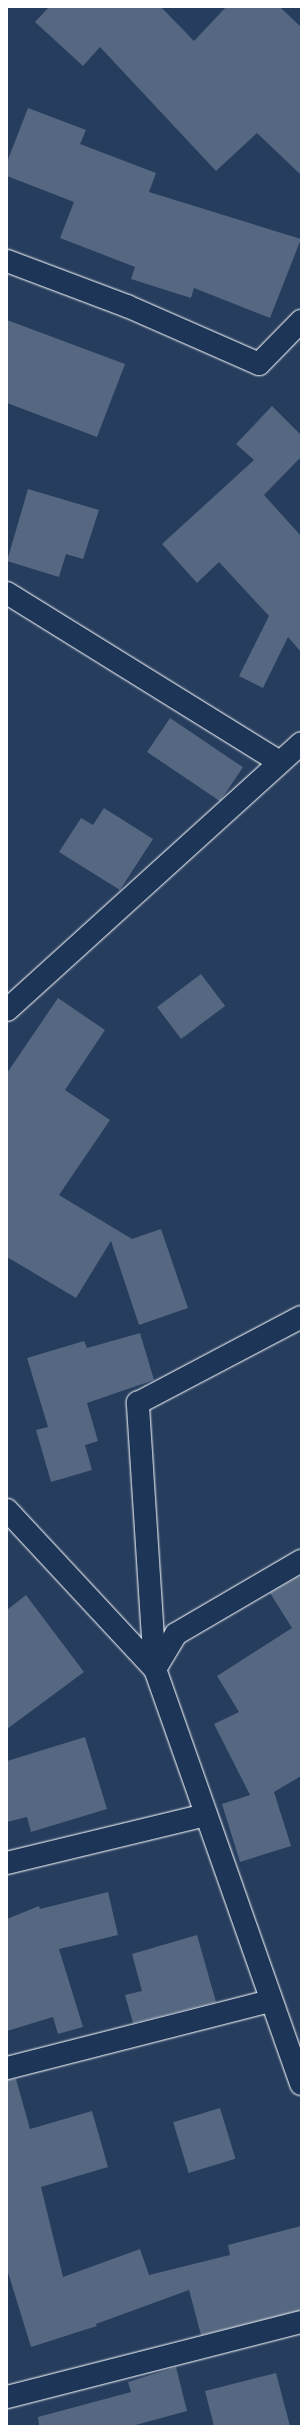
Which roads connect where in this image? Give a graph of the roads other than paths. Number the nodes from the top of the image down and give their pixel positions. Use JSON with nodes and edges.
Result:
{"nodes":[{"id":1,"x":7,"y":261,"type":"edge"},
{"id":2,"x":301,"y":321,"type":"edge"},
{"id":3,"x":7,"y":593,"type":"edge"},
{"id":4,"x":301,"y":743,"type":"edge"},
{"id":5,"x":278,"y":761,"type":"junction"},
{"id":6,"x":7,"y":1010,"type":"edge"},
{"id":7,"x":301,"y":1318,"type":"edge"},
{"id":8,"x":7,"y":1510,"type":"edge"},
{"id":9,"x":301,"y":1561,"type":"edge"},
{"id":10,"x":155,"y":1669,"type":"junction"},
{"id":11,"x":205,"y":1815,"type":"junction"},
{"id":12,"x":7,"y":1863,"type":"edge"},
{"id":13,"x":269,"y":2001,"type":"junction"},
{"id":14,"x":7,"y":2068,"type":"edge"},
{"id":15,"x":301,"y":2084,"type":"edge"},
{"id":16,"x":301,"y":2322,"type":"edge"},
{"id":17,"x":7,"y":2397,"type":"edge"}],
"edges":[{"from":1,"to":2,"type":"street"},
{"from":3,"to":5,"type":"street"},
{"from":4,"to":5,"type":"street"},
{"from":5,"to":6,"type":"street"},
{"from":7,"to":10,"type":"street"},
{"from":8,"to":10,"type":"street"},
{"from":9,"to":10,"type":"street"},
{"from":10,"to":11,"type":"street"},
{"from":11,"to":12,"type":"street"},
{"from":11,"to":13,"type":"street"},
{"from":13,"to":14,"type":"street"},
{"from":13,"to":15,"type":"street"},
{"from":16,"to":17,"type":"street"}]}
